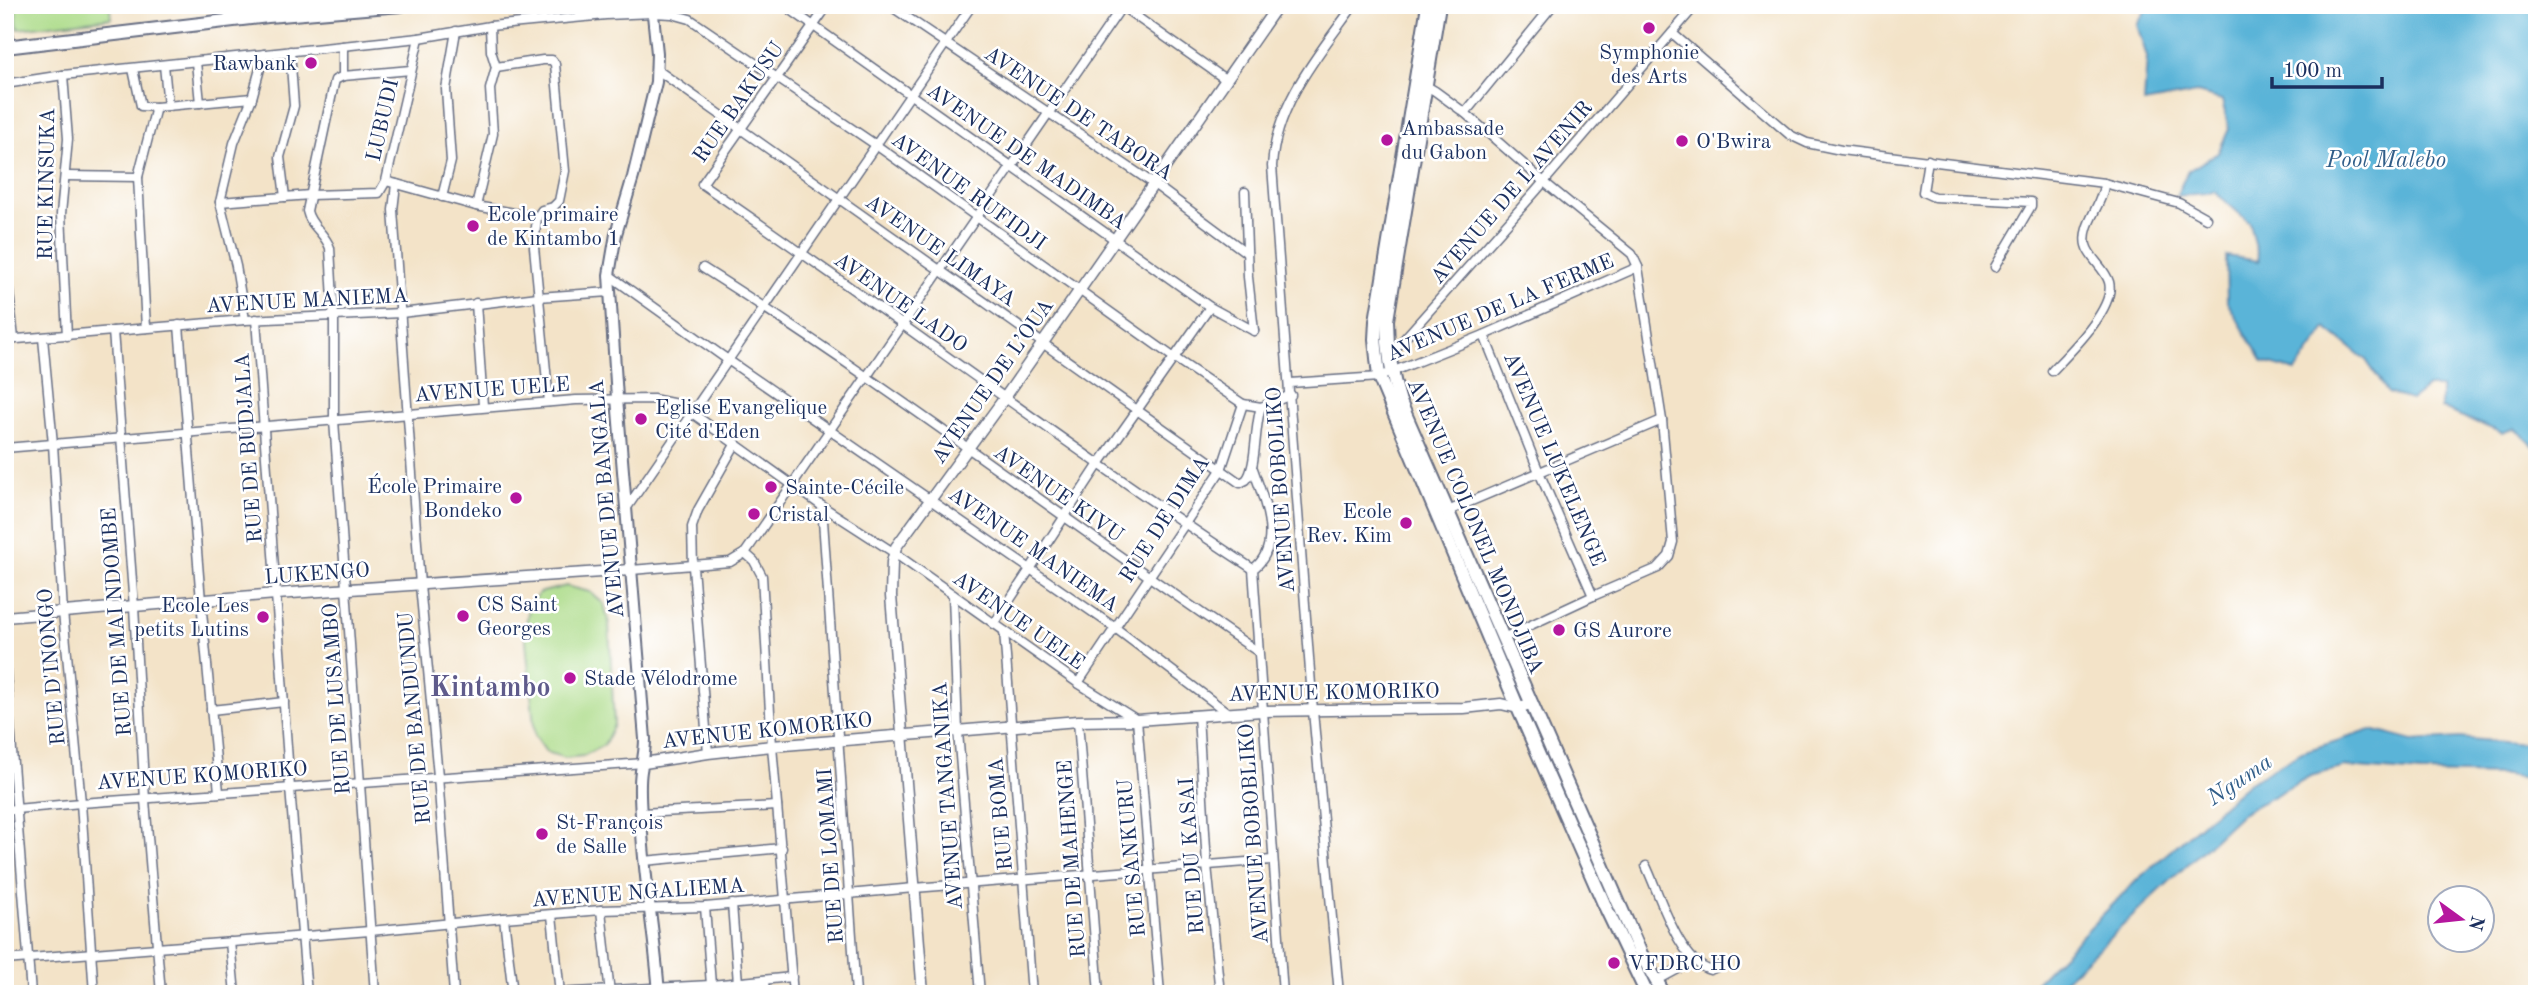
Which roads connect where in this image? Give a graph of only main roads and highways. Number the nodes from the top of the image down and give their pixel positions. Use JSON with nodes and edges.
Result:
{"nodes":[{"id":1,"x":401,"y":5,"type":"edge"},
{"id":2,"x":1428,"y":5,"type":"edge"},
{"id":3,"x":1439,"y":5,"type":"edge"},
{"id":4,"x":370,"y":7,"type":"edge"},
{"id":5,"x":653,"y":9,"type":"edge"},
{"id":6,"x":283,"y":10,"type":"edge"},
{"id":7,"x":9,"y":47,"type":"edge"},
{"id":8,"x":1421,"y":84,"type":"junction"},
{"id":9,"x":1382,"y":372,"type":"junction"},
{"id":10,"x":659,"y":991,"type":"edge"},
{"id":11,"x":1647,"y":994,"type":"edge"},
{"id":12,"x":1664,"y":994,"type":"edge"}],
"edges":[{"from":1,"to":4,"type":"main road"},
{"from":2,"to":8,"type":"main road","name":"AVENUE COLONEL MONDJIBA"},
{"from":3,"to":8,"type":"main road","name":"AVENUE COLONEL MONDJIBA"},
{"from":4,"to":6,"type":"main road"},
{"from":5,"to":10,"type":"main road","name":"AVENUE DE BANGALA"},
{"from":6,"to":7,"type":"main road"},
{"from":8,"to":9,"type":"main road","name":"AVENUE COLONEL MONDJIBA"},
{"from":8,"to":9,"type":"main road","name":"AVENUE COLONEL MONDJIBA"},
{"from":9,"to":11,"type":"main road","name":"AVENUE COLONEL MONDJIBA"},
{"from":9,"to":12,"type":"main road","name":"AVENUE COLONEL MONDJIBA"}]}
